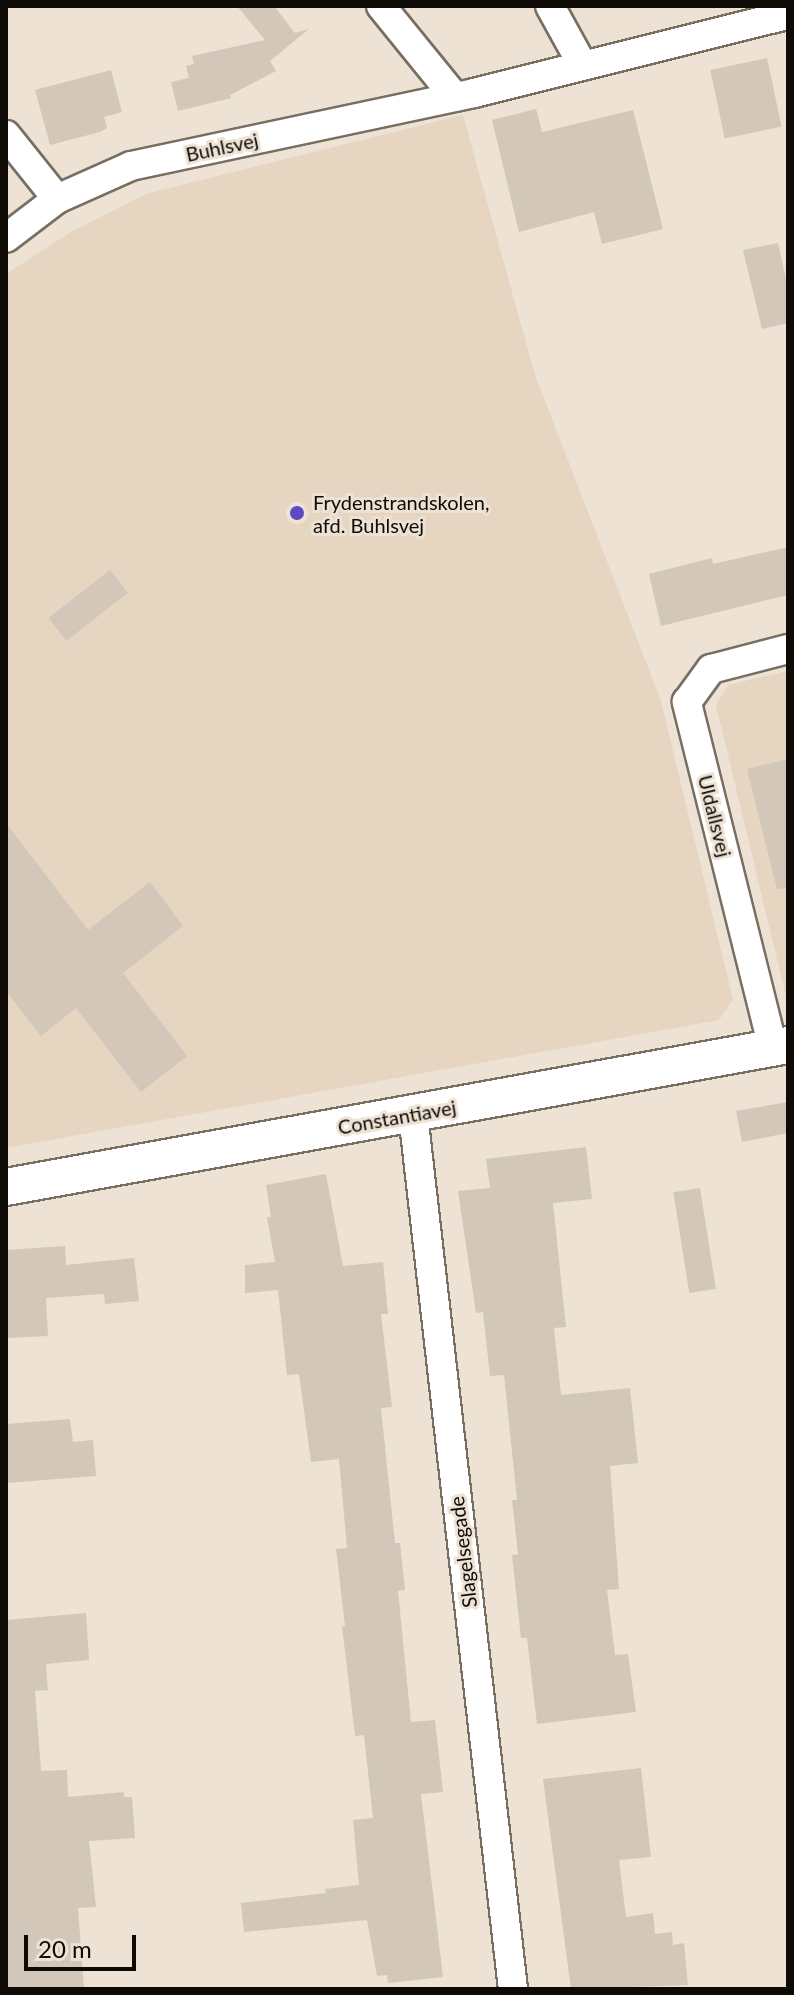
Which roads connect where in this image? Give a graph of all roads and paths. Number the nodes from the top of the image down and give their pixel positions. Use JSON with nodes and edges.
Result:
{"nodes":[{"id":1,"x":381,"y":6,"type":"edge"},
{"id":2,"x":550,"y":6,"type":"edge"},
{"id":3,"x":788,"y":15,"type":"edge"},
{"id":4,"x":583,"y":66,"type":"junction"},
{"id":5,"x":455,"y":97,"type":"junction"},
{"id":6,"x":6,"y":135,"type":"edge"},
{"id":7,"x":57,"y":199,"type":"junction"},
{"id":8,"x":6,"y":238,"type":"edge"},
{"id":9,"x":788,"y":649,"type":"edge"},
{"id":10,"x":780,"y":1047,"type":"edge"},
{"id":11,"x":413,"y":1114,"type":"junction"},
{"id":12,"x":6,"y":1187,"type":"edge"},
{"id":13,"x":513,"y":1989,"type":"edge"}],
"edges":[{"from":1,"to":5,"type":"street"},
{"from":2,"to":4,"type":"street"},
{"from":3,"to":4,"type":"street","name":"Buhlsvej"},
{"from":4,"to":5,"type":"street","name":"Buhlsvej"},
{"from":5,"to":7,"type":"street","name":"Buhlsvej"},
{"from":6,"to":7,"type":"street"},
{"from":7,"to":8,"type":"street","name":"Buhlsvej"},
{"from":9,"to":10,"type":"street","name":"Uldallsvej"},
{"from":10,"to":11,"type":"street","name":"Constantiavej"},
{"from":11,"to":12,"type":"street","name":"Constantiavej"},
{"from":11,"to":13,"type":"street","name":"Slagelsegade"}]}
